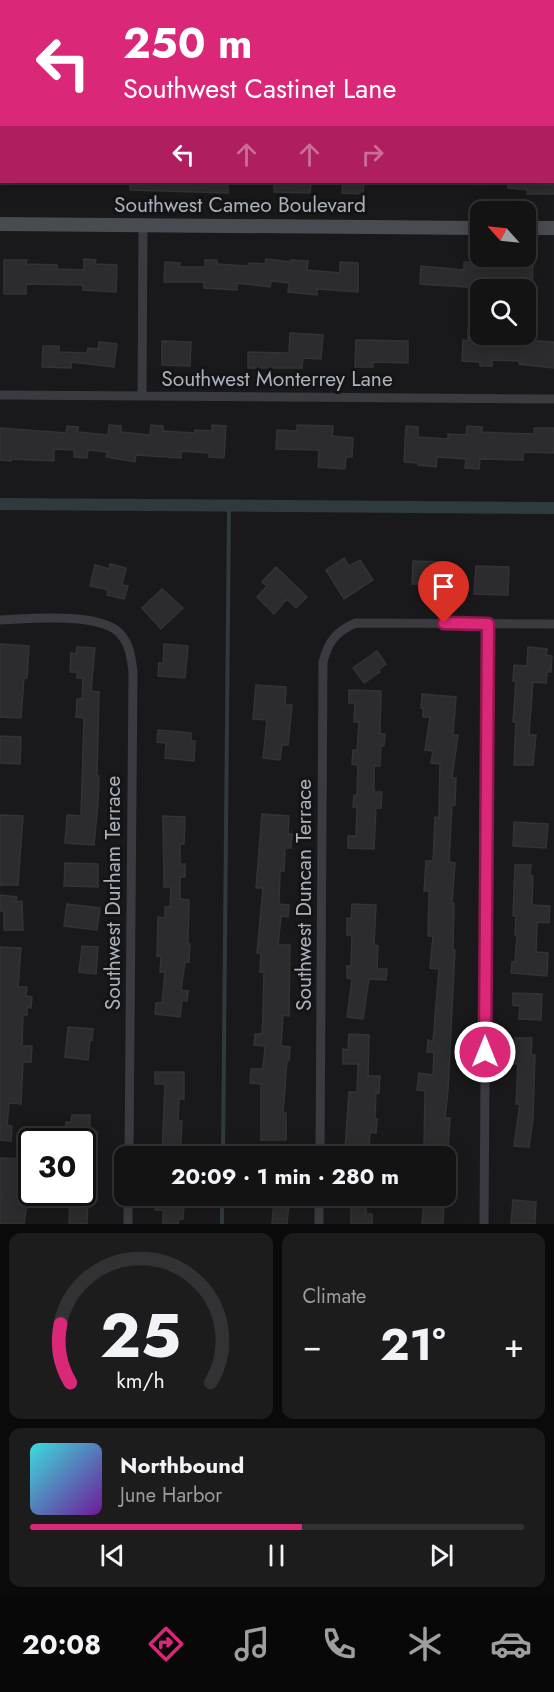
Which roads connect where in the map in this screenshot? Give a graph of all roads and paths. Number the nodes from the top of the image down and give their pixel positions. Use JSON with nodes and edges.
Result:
{"nodes":[{"id":1,"x":0,"y":224,"type":"edge"},
{"id":2,"x":143,"y":225,"type":"junction"},
{"id":3,"x":470,"y":228,"type":"edge"},
{"id":4,"x":536,"y":228,"type":"edge"},
{"id":5,"x":554,"y":228,"type":"edge"},
{"id":6,"x":0,"y":395,"type":"edge"},
{"id":7,"x":142,"y":396,"type":"junction"},
{"id":8,"x":554,"y":399,"type":"edge"},
{"id":9,"x":0,"y":620,"type":"edge"},
{"id":10,"x":488,"y":624,"type":"junction"},
{"id":11,"x":554,"y":624,"type":"edge"},
{"id":12,"x":129,"y":1146,"type":"edge"},
{"id":13,"x":320,"y":1146,"type":"edge"},
{"id":14,"x":128,"y":1206,"type":"edge"},
{"id":15,"x":319,"y":1206,"type":"edge"},
{"id":16,"x":128,"y":1224,"type":"edge"},
{"id":17,"x":319,"y":1224,"type":"edge"},
{"id":18,"x":484,"y":1224,"type":"edge"}],
"edges":[{"from":1,"to":2,"type":"street","name":"Southwest Cameo Boulevard"},
{"from":2,"to":3,"type":"street","name":"Southwest Cameo Boulevard"},
{"from":2,"to":7,"type":"street"},
{"from":4,"to":5,"type":"street"},
{"from":6,"to":7,"type":"street","name":"Southwest Monterrey Lane"},
{"from":7,"to":8,"type":"street","name":"Southwest Monterrey Lane"},
{"from":9,"to":12,"type":"street","name":"Southwest Durham Terrace"},
{"from":10,"to":11,"type":"street"},
{"from":10,"to":13,"type":"street","name":"Southwest Duncan Terrace"},
{"from":10,"to":18,"type":"street"},
{"from":14,"to":16,"type":"street"},
{"from":15,"to":17,"type":"street"}]}
